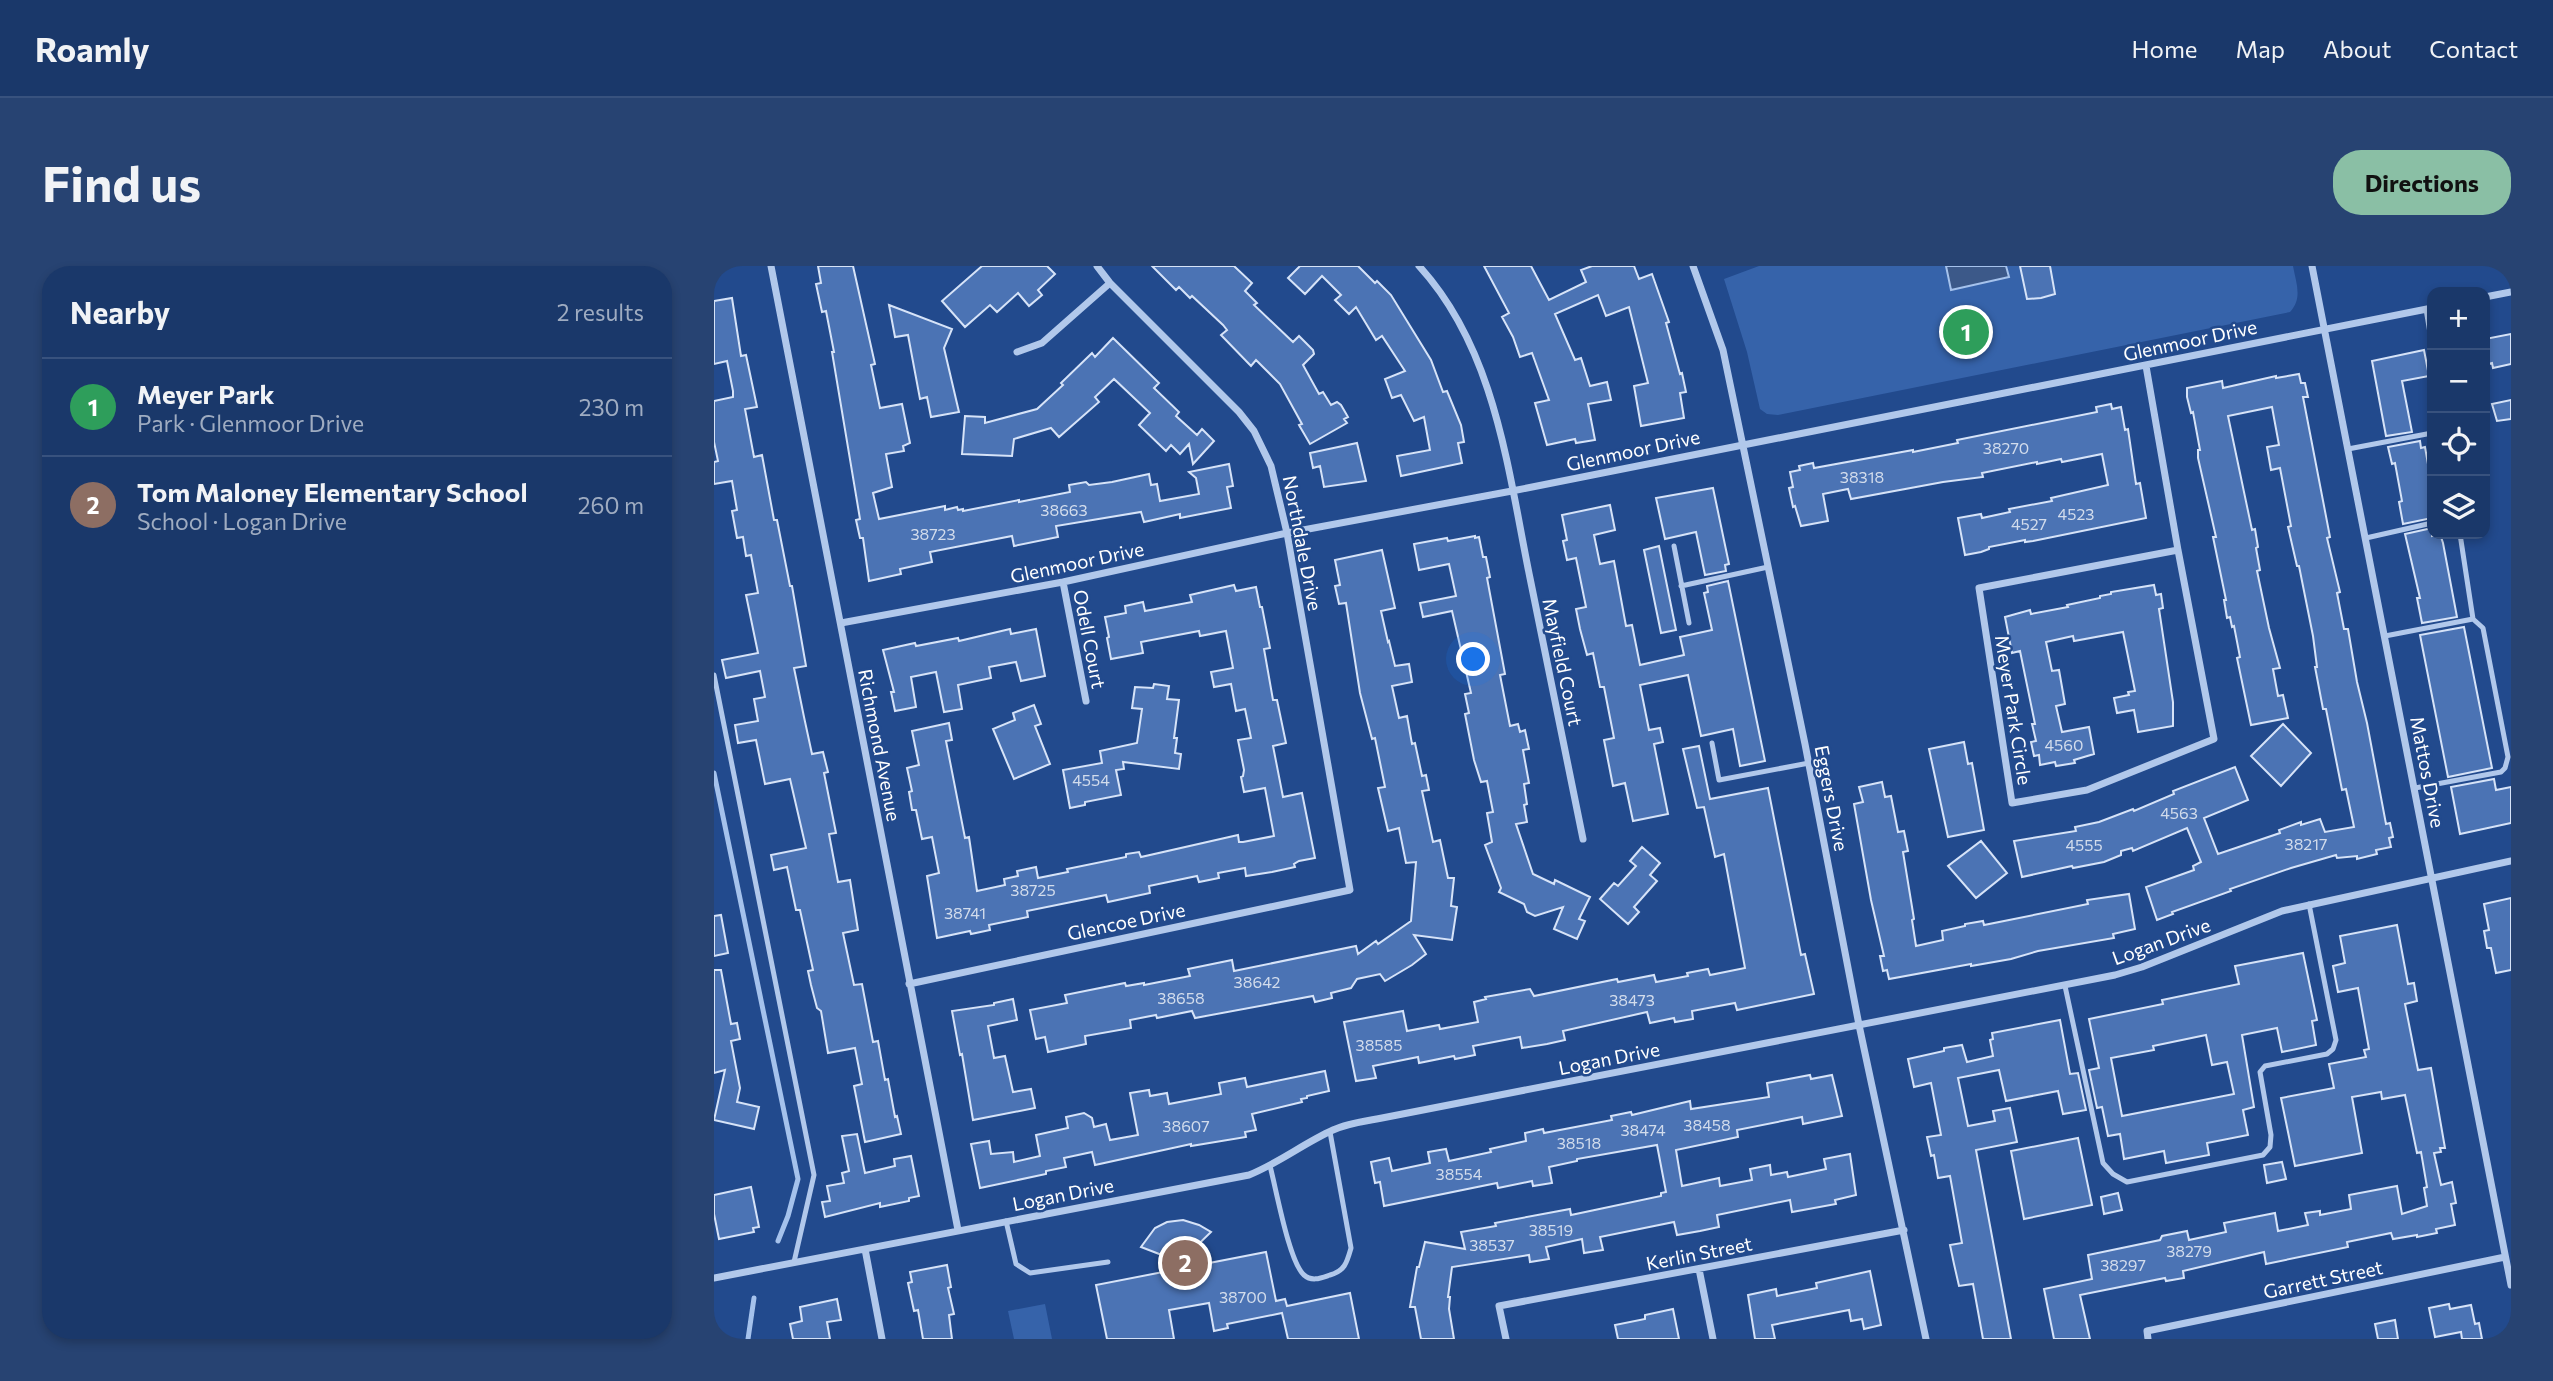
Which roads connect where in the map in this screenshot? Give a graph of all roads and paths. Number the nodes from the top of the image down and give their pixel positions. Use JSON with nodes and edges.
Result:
{"nodes":[{"id":1,"x":771,"y":266,"type":"edge"},
{"id":2,"x":1097,"y":266,"type":"edge"},
{"id":3,"x":1419,"y":266,"type":"edge"},
{"id":4,"x":1693,"y":266,"type":"edge"},
{"id":5,"x":2312,"y":266,"type":"edge"},
{"id":6,"x":1110,"y":283,"type":"junction"},
{"id":7,"x":2511,"y":292,"type":"edge"},
{"id":8,"x":2490,"y":296,"type":"edge"},
{"id":9,"x":2427,"y":308,"type":"edge"},
{"id":10,"x":2325,"y":328,"type":"junction"},
{"id":11,"x":1017,"y":352,"type":"dead end"},
{"id":12,"x":2146,"y":366,"type":"junction"},
{"id":13,"x":2427,"y":433,"type":"edge"},
{"id":14,"x":1742,"y":444,"type":"junction"},
{"id":15,"x":2348,"y":449,"type":"junction"},
{"id":16,"x":1512,"y":491,"type":"junction"},
{"id":17,"x":2427,"y":524,"type":"edge"},
{"id":18,"x":1287,"y":533,"type":"junction"},
{"id":19,"x":2366,"y":538,"type":"junction"},
{"id":20,"x":2461,"y":539,"type":"edge"},
{"id":21,"x":1674,"y":546,"type":"dead end"},
{"id":22,"x":2178,"y":550,"type":"junction"},
{"id":23,"x":1768,"y":567,"type":"junction"},
{"id":24,"x":1063,"y":582,"type":"junction"},
{"id":25,"x":1681,"y":586,"type":"junction"},
{"id":26,"x":2473,"y":619,"type":"junction"},
{"id":27,"x":841,"y":623,"type":"junction"},
{"id":28,"x":1689,"y":623,"type":"dead end"},
{"id":29,"x":2385,"y":636,"type":"junction"},
{"id":30,"x":714,"y":675,"type":"edge"},
{"id":31,"x":1086,"y":701,"type":"dead end"},
{"id":32,"x":1712,"y":743,"type":"dead end"},
{"id":33,"x":1809,"y":763,"type":"junction"},
{"id":34,"x":2415,"y":788,"type":"junction"},
{"id":35,"x":1583,"y":839,"type":"dead end"},
{"id":36,"x":2511,"y":861,"type":"edge"},
{"id":37,"x":2432,"y":877,"type":"junction"},
{"id":38,"x":1350,"y":890,"type":"joint"},
{"id":39,"x":2309,"y":903,"type":"junction"},
{"id":40,"x":909,"y":984,"type":"junction"},
{"id":41,"x":2064,"y":986,"type":"junction"},
{"id":42,"x":1859,"y":1026,"type":"junction"},
{"id":43,"x":1330,"y":1132,"type":"junction"},
{"id":44,"x":1270,"y":1166,"type":"junction"},
{"id":45,"x":1006,"y":1221,"type":"junction"},
{"id":46,"x":958,"y":1230,"type":"junction"},
{"id":47,"x":1904,"y":1230,"type":"junction"},
{"id":48,"x":865,"y":1249,"type":"junction"},
{"id":49,"x":2505,"y":1257,"type":"junction"},
{"id":50,"x":794,"y":1262,"type":"junction"},
{"id":51,"x":1108,"y":1262,"type":"dead end"},
{"id":52,"x":1699,"y":1269,"type":"junction"},
{"id":53,"x":714,"y":1278,"type":"edge"},
{"id":54,"x":2511,"y":1285,"type":"edge"},
{"id":55,"x":2148,"y":1335,"type":"edge"},
{"id":56,"x":882,"y":1339,"type":"edge"},
{"id":57,"x":1506,"y":1339,"type":"edge"},
{"id":58,"x":1713,"y":1339,"type":"edge"},
{"id":59,"x":1926,"y":1339,"type":"edge"}],
"edges":[{"from":1,"to":27,"type":"street","name":"Richmond Avenue"},
{"from":2,"to":6,"type":"street","name":"Northdale Drive"},
{"from":3,"to":16,"type":"street","name":"Mayfield Court"},
{"from":4,"to":14,"type":"street","name":"Eggers Drive"},
{"from":5,"to":10,"type":"street","name":"Mattos Drive"},
{"from":6,"to":11,"type":"street"},
{"from":6,"to":18,"type":"street","name":"Northdale Drive"},
{"from":7,"to":8,"type":"street"},
{"from":9,"to":10,"type":"street","name":"Glenmoor Drive"},
{"from":10,"to":12,"type":"street","name":"Glenmoor Drive"},
{"from":10,"to":15,"type":"street","name":"Mattos Drive"},
{"from":12,"to":14,"type":"street","name":"Glenmoor Drive"},
{"from":12,"to":22,"type":"street","name":"Meyer Park Circle"},
{"from":13,"to":15,"type":"lane"},
{"from":14,"to":16,"type":"street","name":"Glenmoor Drive"},
{"from":14,"to":23,"type":"street","name":"Eggers Drive"},
{"from":15,"to":19,"type":"street","name":"Mattos Drive"},
{"from":16,"to":18,"type":"street","name":"Glenmoor Drive"},
{"from":16,"to":35,"type":"street","name":"Mayfield Court"},
{"from":17,"to":19,"type":"lane"},
{"from":18,"to":24,"type":"street","name":"Glenmoor Drive"},
{"from":18,"to":38,"type":"street","name":"Northdale Drive"},
{"from":19,"to":29,"type":"street","name":"Mattos Drive"},
{"from":20,"to":26,"type":"lane"},
{"from":21,"to":25,"type":"lane"},
{"from":22,"to":22,"type":"street","name":"Meyer Park Circle"},
{"from":23,"to":25,"type":"lane"},
{"from":23,"to":33,"type":"street","name":"Eggers Drive"},
{"from":24,"to":27,"type":"street","name":"Glenmoor Drive"},
{"from":24,"to":31,"type":"street","name":"Odell Court"},
{"from":25,"to":28,"type":"lane"},
{"from":26,"to":29,"type":"lane"},
{"from":26,"to":34,"type":"lane"},
{"from":27,"to":40,"type":"street","name":"Richmond Avenue"},
{"from":29,"to":34,"type":"street","name":"Mattos Drive"},
{"from":30,"to":50,"type":"lane"},
{"from":32,"to":33,"type":"lane"},
{"from":33,"to":42,"type":"street","name":"Eggers Drive"},
{"from":34,"to":37,"type":"street","name":"Mattos Drive"},
{"from":36,"to":37,"type":"street","name":"Logan Drive"},
{"from":37,"to":39,"type":"street","name":"Logan Drive"},
{"from":37,"to":49,"type":"street","name":"Mattos Drive"},
{"from":38,"to":40,"type":"street","name":"Glencoe Drive"},
{"from":39,"to":41,"type":"street","name":"Logan Drive"},
{"from":39,"to":41,"type":"lane"},
{"from":40,"to":46,"type":"street","name":"Richmond Avenue"},
{"from":41,"to":42,"type":"street","name":"Logan Drive"},
{"from":42,"to":43,"type":"street","name":"Logan Drive"},
{"from":42,"to":47,"type":"street","name":"Eggers Drive"},
{"from":43,"to":44,"type":"street","name":"Logan Drive"},
{"from":43,"to":44,"type":"lane"},
{"from":44,"to":45,"type":"street","name":"Logan Drive"},
{"from":45,"to":46,"type":"street","name":"Logan Drive"},
{"from":45,"to":51,"type":"lane"},
{"from":46,"to":48,"type":"street","name":"Logan Drive"},
{"from":47,"to":52,"type":"street","name":"Kerlin Street"},
{"from":47,"to":59,"type":"street","name":"Eggers Drive"},
{"from":48,"to":50,"type":"street","name":"Logan Drive"},
{"from":48,"to":56,"type":"street"},
{"from":49,"to":54,"type":"street","name":"Mattos Drive"},
{"from":49,"to":55,"type":"street","name":"Garrett Street"},
{"from":50,"to":53,"type":"street","name":"Logan Drive"},
{"from":52,"to":57,"type":"street","name":"Kerlin Street"},
{"from":52,"to":58,"type":"street"}]}
